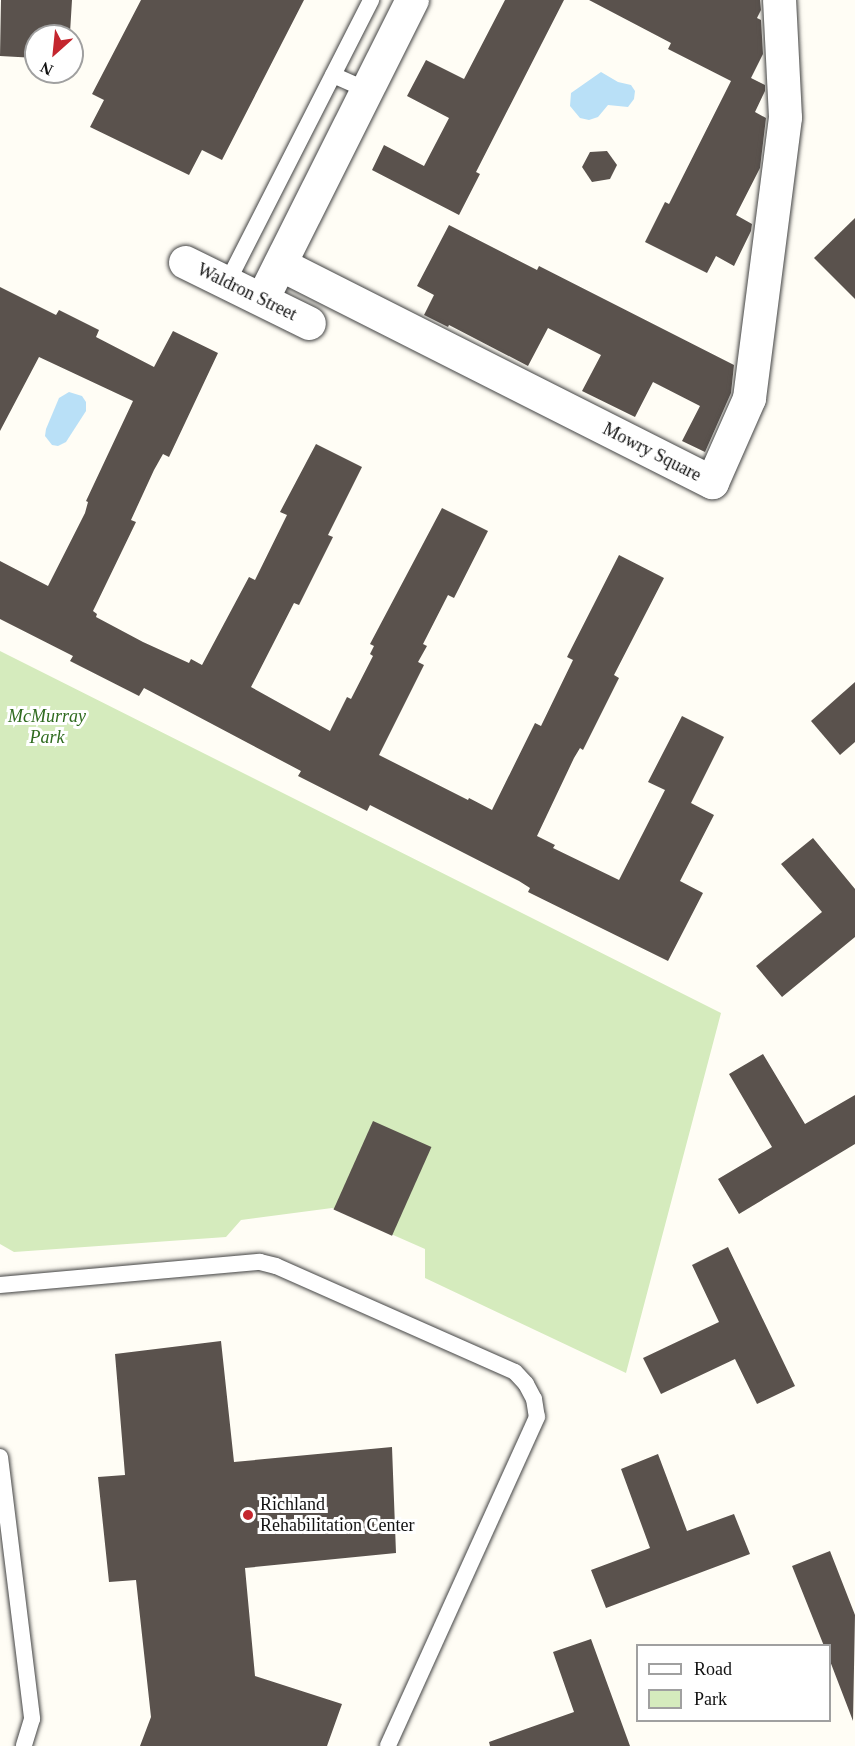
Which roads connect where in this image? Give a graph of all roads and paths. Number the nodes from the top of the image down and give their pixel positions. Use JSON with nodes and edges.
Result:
{"nodes":[{"id":1,"x":371,"y":0,"type":"edge"},
{"id":2,"x":412,"y":0,"type":"edge"},
{"id":3,"x":779,"y":0,"type":"edge"},
{"id":4,"x":333,"y":75,"type":"junction"},
{"id":5,"x":367,"y":90,"type":"junction"},
{"id":6,"x":185,"y":262,"type":"dead end"},
{"id":7,"x":280,"y":264,"type":"junction"},
{"id":8,"x":227,"y":283,"type":"junction"},
{"id":9,"x":262,"y":299,"type":"junction"},
{"id":10,"x":309,"y":323,"type":"dead end"},
{"id":11,"x":0,"y":1285,"type":"edge"},
{"id":12,"x":0,"y":1457,"type":"edge"},
{"id":13,"x":24,"y":1746,"type":"edge"},
{"id":14,"x":388,"y":1746,"type":"edge"}],
"edges":[{"from":1,"to":4,"type":"lane"},
{"from":2,"to":5,"type":"street"},
{"from":3,"to":7,"type":"street","name":"Mowry Square"},
{"from":4,"to":5,"type":"lane"},
{"from":4,"to":8,"type":"lane"},
{"from":5,"to":7,"type":"street"},
{"from":6,"to":8,"type":"street","name":"Waldron Street"},
{"from":7,"to":9,"type":"street"},
{"from":8,"to":9,"type":"street","name":"Waldron Street"},
{"from":9,"to":10,"type":"street","name":"Waldron Street"},
{"from":11,"to":14,"type":"lane"},
{"from":12,"to":13,"type":"lane"}]}
